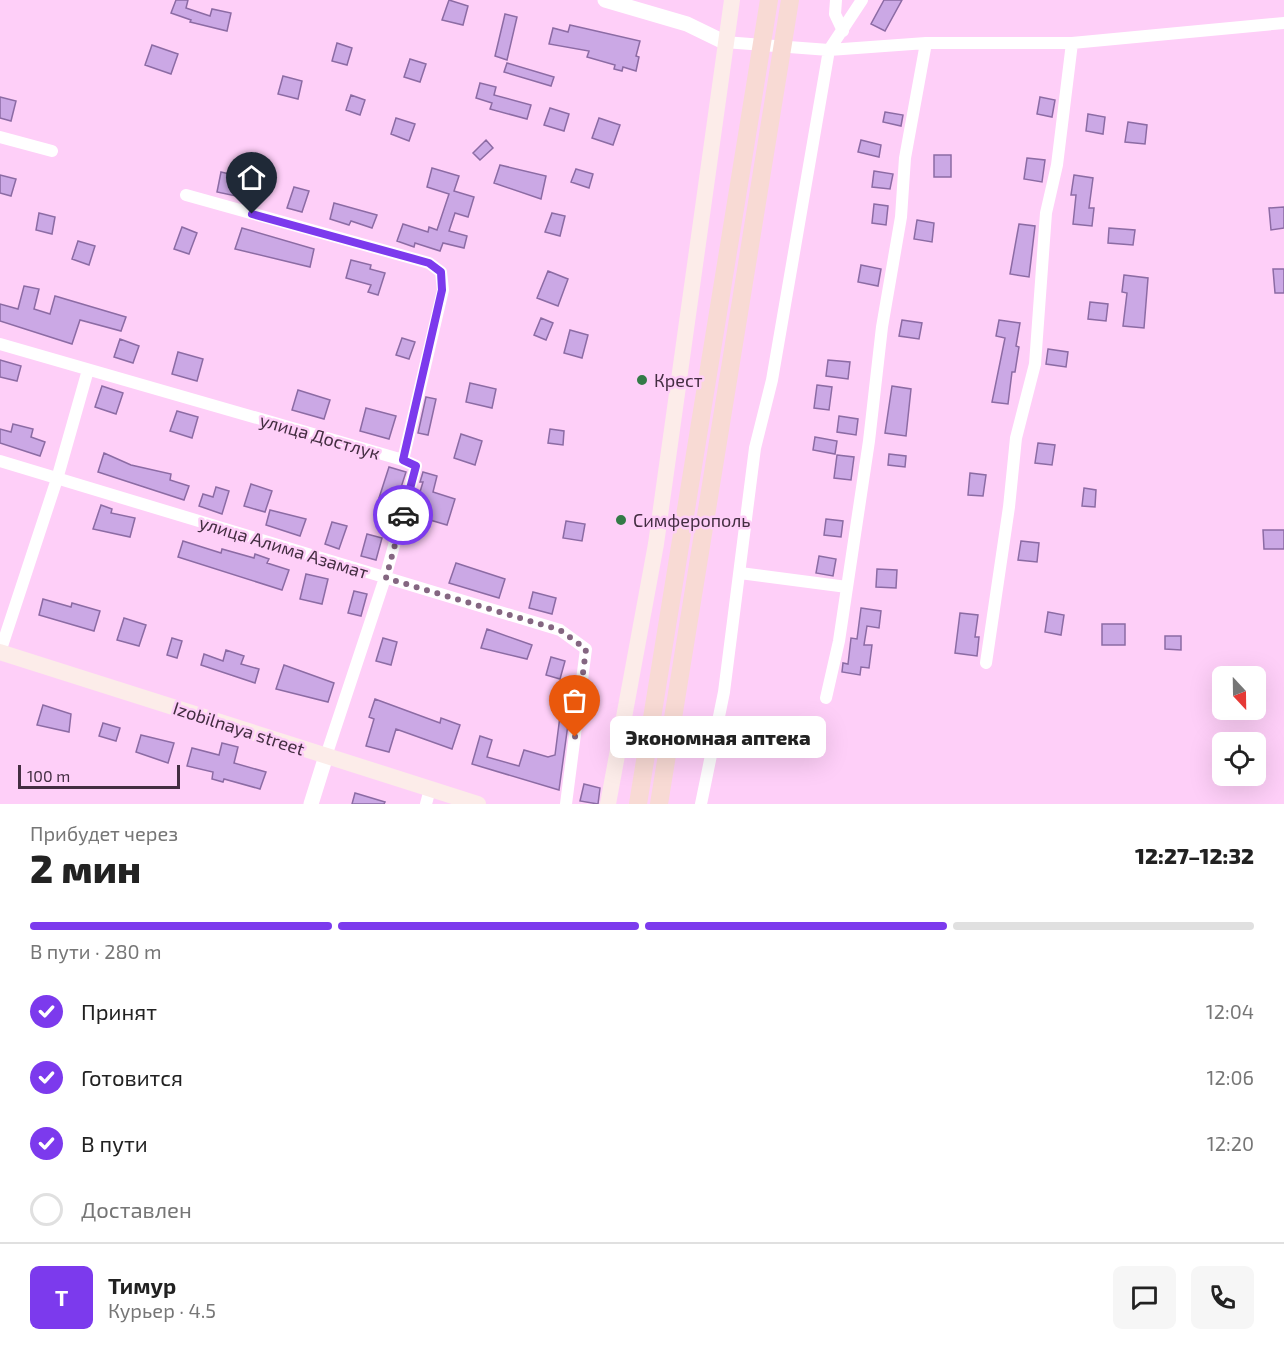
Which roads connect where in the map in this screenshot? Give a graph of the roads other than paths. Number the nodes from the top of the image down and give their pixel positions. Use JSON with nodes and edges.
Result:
{"nodes":[{"id":1,"x":604,"y":0,"type":"edge"},
{"id":2,"x":732,"y":0,"type":"edge"},
{"id":3,"x":770,"y":0,"type":"edge"},
{"id":4,"x":790,"y":0,"type":"edge"},
{"id":5,"x":836,"y":0,"type":"edge"},
{"id":6,"x":862,"y":0,"type":"edge"},
{"id":7,"x":1284,"y":23,"type":"edge"},
{"id":8,"x":843,"y":31,"type":"junction"},
{"id":9,"x":724,"y":42,"type":"junction"},
{"id":10,"x":926,"y":43,"type":"junction"},
{"id":11,"x":1072,"y":43,"type":"junction"},
{"id":12,"x":829,"y":50,"type":"junction"},
{"id":13,"x":0,"y":137,"type":"edge"},
{"id":14,"x":52,"y":151,"type":"dead end"},
{"id":15,"x":186,"y":195,"type":"dead end"},
{"id":16,"x":0,"y":344,"type":"edge"},
{"id":17,"x":88,"y":370,"type":"junction"},
{"id":18,"x":403,"y":460,"type":"junction"},
{"id":19,"x":0,"y":461,"type":"edge"},
{"id":20,"x":57,"y":478,"type":"junction"},
{"id":21,"x":740,"y":573,"type":"junction"},
{"id":22,"x":386,"y":578,"type":"junction"},
{"id":23,"x":847,"y":587,"type":"junction"},
{"id":24,"x":0,"y":652,"type":"edge"},
{"id":25,"x":986,"y":663,"type":"dead end"},
{"id":26,"x":826,"y":699,"type":"dead end"},
{"id":27,"x":326,"y":756,"type":"junction"},
{"id":28,"x":428,"y":797,"type":"edge"},
{"id":29,"x":608,"y":803,"type":"edge"},
{"id":30,"x":311,"y":804,"type":"edge"},
{"id":31,"x":478,"y":804,"type":"edge"},
{"id":32,"x":566,"y":804,"type":"edge"},
{"id":33,"x":638,"y":804,"type":"edge"},
{"id":34,"x":659,"y":804,"type":"edge"},
{"id":35,"x":701,"y":804,"type":"edge"}],
"edges":[{"from":1,"to":9,"type":"street"},
{"from":2,"to":9,"type":"main road"},
{"from":3,"to":33,"type":"main road"},
{"from":4,"to":34,"type":"main road"},
{"from":5,"to":8,"type":"street"},
{"from":6,"to":8,"type":"street"},
{"from":7,"to":11,"type":"street"},
{"from":8,"to":12,"type":"street"},
{"from":9,"to":12,"type":"street"},
{"from":9,"to":29,"type":"main road"},
{"from":10,"to":11,"type":"street"},
{"from":10,"to":12,"type":"street"},
{"from":10,"to":23,"type":"street"},
{"from":11,"to":25,"type":"street"},
{"from":12,"to":21,"type":"street"},
{"from":13,"to":14,"type":"street"},
{"from":15,"to":18,"type":"street"},
{"from":16,"to":17,"type":"street","name":"улица Достлук"},
{"from":17,"to":18,"type":"street","name":"улица Достлук"},
{"from":17,"to":20,"type":"street"},
{"from":18,"to":22,"type":"street","name":"улица Достлук"},
{"from":19,"to":20,"type":"street","name":"улица Алима Азамат"},
{"from":20,"to":22,"type":"street","name":"улица Алима Азамат"},
{"from":20,"to":24,"type":"street"},
{"from":21,"to":23,"type":"street"},
{"from":21,"to":35,"type":"street"},
{"from":22,"to":27,"type":"street","name":"улица Достлук"},
{"from":22,"to":32,"type":"street","name":"улица Алима Азамат"},
{"from":23,"to":26,"type":"street"},
{"from":24,"to":27,"type":"main road","name":"Izobilnaya street"},
{"from":27,"to":28,"type":"main road","name":"Izobilnaya street"},
{"from":27,"to":30,"type":"street"},
{"from":28,"to":31,"type":"main road","name":"Izobilnaya street"}]}
